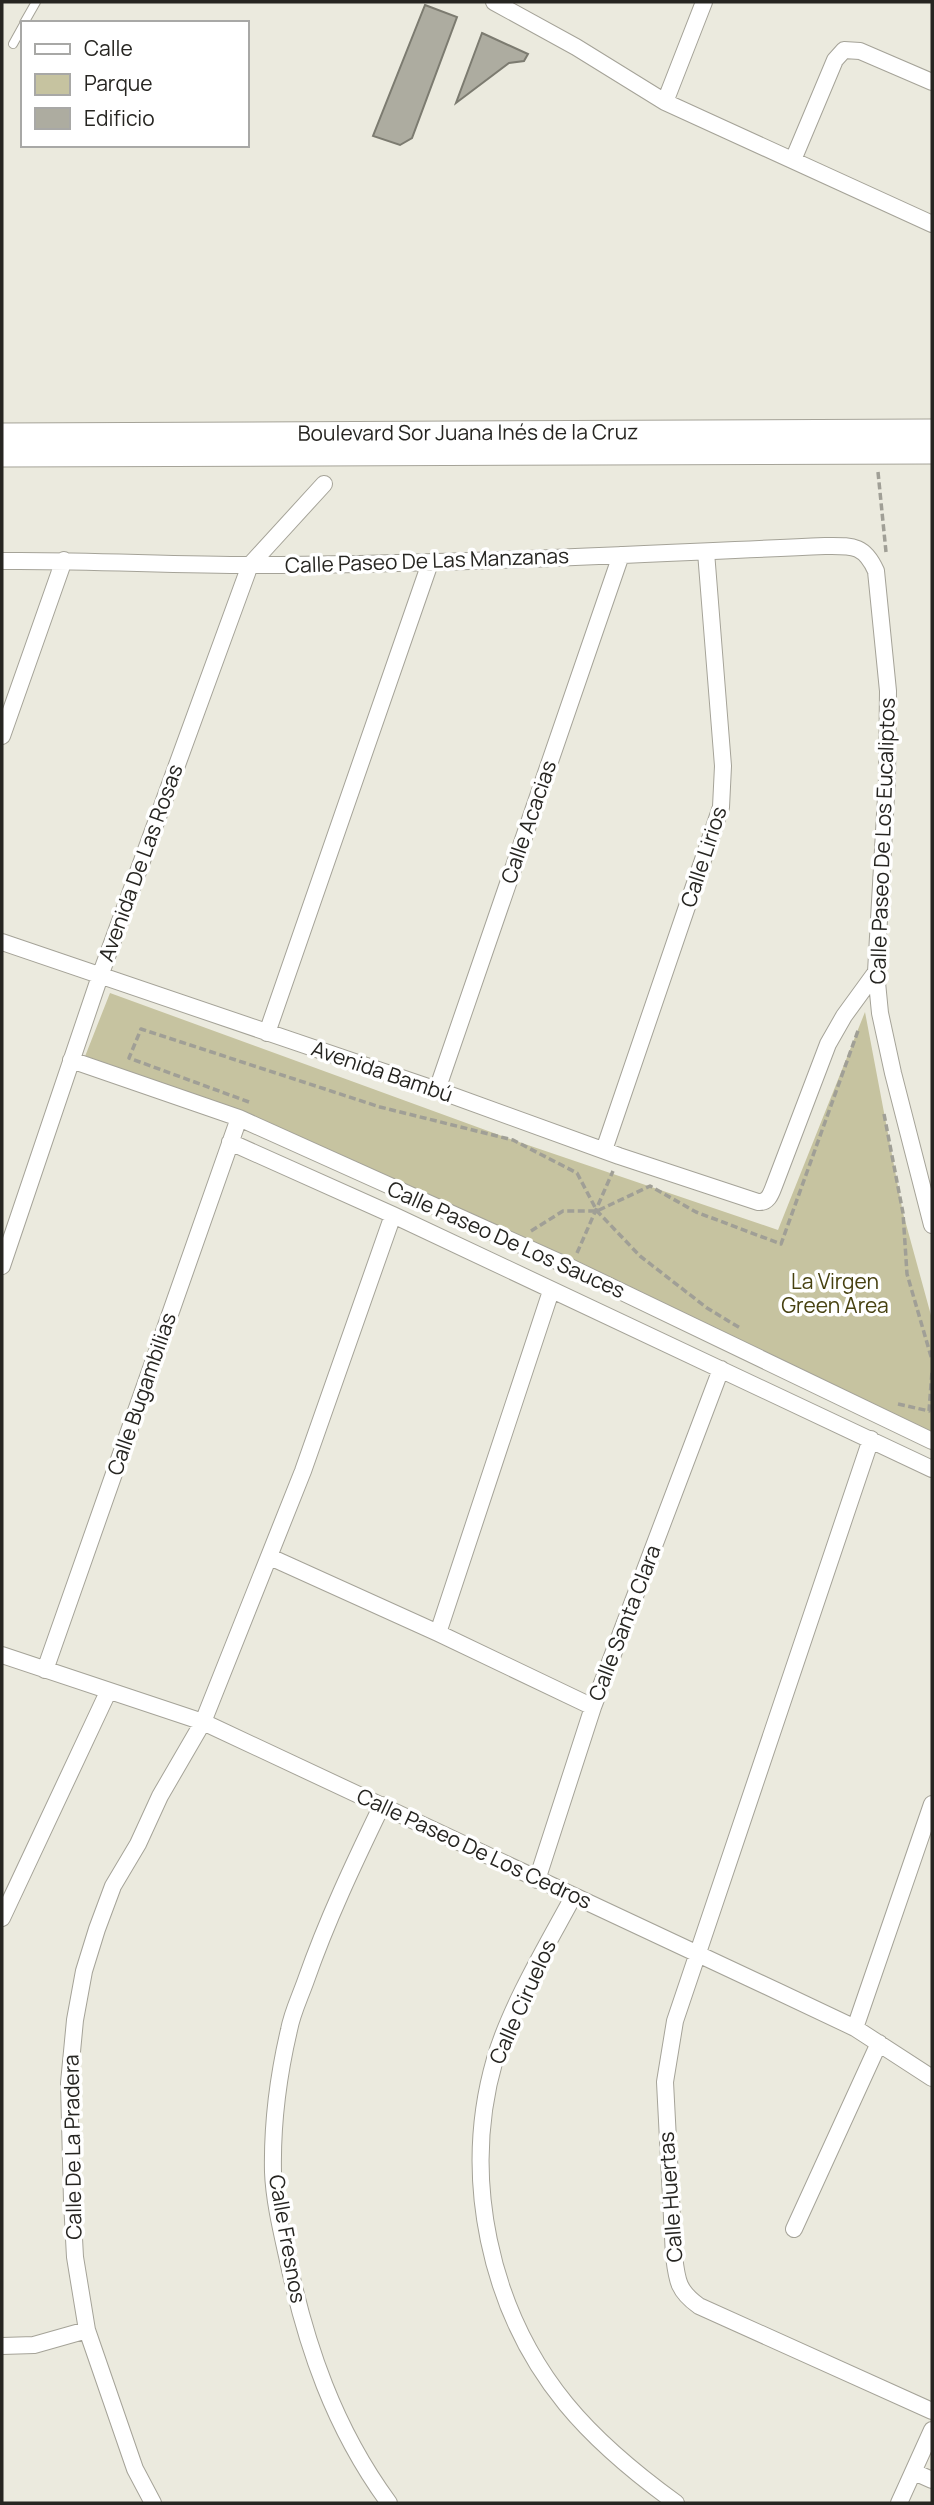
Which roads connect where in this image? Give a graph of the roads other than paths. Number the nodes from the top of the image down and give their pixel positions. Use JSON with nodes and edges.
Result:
{"nodes":[{"id":1,"x":36,"y":2,"type":"edge"},
{"id":2,"x":495,"y":2,"type":"edge"},
{"id":3,"x":704,"y":2,"type":"edge"},
{"id":4,"x":26,"y":21,"type":"edge"},
{"id":5,"x":21,"y":29,"type":"edge"},
{"id":6,"x":13,"y":44,"type":"dead end"},
{"id":7,"x":932,"y":82,"type":"edge"},
{"id":8,"x":665,"y":102,"type":"junction"},
{"id":9,"x":793,"y":160,"type":"junction"},
{"id":10,"x":932,"y":224,"type":"edge"},
{"id":11,"x":932,"y":431,"type":"edge"},
{"id":12,"x":2,"y":435,"type":"edge"},
{"id":13,"x":321,"y":444,"type":"junction"},
{"id":14,"x":932,"y":452,"type":"edge"},
{"id":15,"x":2,"y":455,"type":"edge"},
{"id":16,"x":324,"y":484,"type":"dead end"},
{"id":17,"x":852,"y":546,"type":"joint"},
{"id":18,"x":706,"y":552,"type":"junction"},
{"id":19,"x":621,"y":555,"type":"junction"},
{"id":20,"x":64,"y":560,"type":"junction"},
{"id":21,"x":2,"y":561,"type":"edge"},
{"id":22,"x":430,"y":563,"type":"junction"},
{"id":23,"x":250,"y":565,"type":"junction"},
{"id":24,"x":2,"y":736,"type":"edge"},
{"id":25,"x":2,"y":942,"type":"edge"},
{"id":26,"x":876,"y":972,"type":"junction"},
{"id":27,"x":100,"y":976,"type":"junction"},
{"id":28,"x":267,"y":1033,"type":"junction"},
{"id":29,"x":71,"y":1060,"type":"junction"},
{"id":30,"x":437,"y":1090,"type":"junction"},
{"id":31,"x":239,"y":1118,"type":"junction"},
{"id":32,"x":230,"y":1142,"type":"junction"},
{"id":33,"x":611,"y":1153,"type":"junction"},
{"id":34,"x":393,"y":1215,"type":"junction"},
{"id":35,"x":932,"y":1225,"type":"edge"},
{"id":36,"x":2,"y":1266,"type":"edge"},
{"id":37,"x":551,"y":1291,"type":"junction"},
{"id":38,"x":721,"y":1369,"type":"junction"},
{"id":39,"x":871,"y":1439,"type":"junction"},
{"id":40,"x":932,"y":1441,"type":"edge"},
{"id":41,"x":932,"y":1469,"type":"edge"},
{"id":42,"x":270,"y":1557,"type":"junction"},
{"id":43,"x":438,"y":1633,"type":"junction"},
{"id":44,"x":2,"y":1655,"type":"edge"},
{"id":45,"x":45,"y":1670,"type":"junction"},
{"id":46,"x":108,"y":1692,"type":"junction"},
{"id":47,"x":593,"y":1707,"type":"junction"},
{"id":48,"x":203,"y":1722,"type":"junction"},
{"id":49,"x":932,"y":1804,"type":"edge"},
{"id":50,"x":382,"y":1805,"type":"junction"},
{"id":51,"x":537,"y":1880,"type":"junction"},
{"id":52,"x":573,"y":1896,"type":"junction"},
{"id":53,"x":2,"y":1918,"type":"edge"},
{"id":54,"x":697,"y":1954,"type":"junction"},
{"id":55,"x":855,"y":2028,"type":"junction"},
{"id":56,"x":879,"y":2043,"type":"junction"},
{"id":57,"x":932,"y":2078,"type":"edge"},
{"id":58,"x":794,"y":2229,"type":"dead end"},
{"id":59,"x":87,"y":2330,"type":"junction"},
{"id":60,"x":2,"y":2346,"type":"edge"},
{"id":61,"x":932,"y":2411,"type":"edge"},
{"id":62,"x":932,"y":2430,"type":"edge"},
{"id":63,"x":914,"y":2472,"type":"junction"},
{"id":64,"x":932,"y":2480,"type":"edge"},
{"id":65,"x":153,"y":2503,"type":"edge"},
{"id":66,"x":389,"y":2503,"type":"edge"},
{"id":67,"x":676,"y":2503,"type":"edge"},
{"id":68,"x":899,"y":2503,"type":"edge"}],
"edges":[{"from":1,"to":4,"type":"lane"},
{"from":2,"to":8,"type":"street"},
{"from":3,"to":8,"type":"street"},
{"from":5,"to":6,"type":"lane"},
{"from":7,"to":9,"type":"street"},
{"from":8,"to":9,"type":"street"},
{"from":9,"to":10,"type":"street"},
{"from":11,"to":13,"type":"main road","name":"Boulevard Sor Juana Inés de la Cruz"},
{"from":12,"to":13,"type":"main road","name":"Boulevard Sor Juana Inés de la Cruz"},
{"from":13,"to":14,"type":"main road","name":"Boulevard Sor Juana Inés de la Cruz"},
{"from":13,"to":15,"type":"main road","name":"Boulevard Sor Juana Inés de la Cruz"},
{"from":16,"to":23,"type":"street","name":"Avenida De Las Rosas"},
{"from":17,"to":18,"type":"street","name":"Calle Paseo De Las Manzanas"},
{"from":17,"to":26,"type":"street","name":"Calle Paseo De Los Eucaliptos"},
{"from":18,"to":19,"type":"street","name":"Calle Paseo De Las Manzanas"},
{"from":18,"to":33,"type":"street","name":"Calle Lirios"},
{"from":19,"to":22,"type":"street","name":"Calle Paseo De Las Manzanas"},
{"from":19,"to":30,"type":"street","name":"Calle Acacias"},
{"from":20,"to":21,"type":"street","name":"Calle Paseo De Las Manzanas"},
{"from":20,"to":23,"type":"street","name":"Calle Paseo De Las Manzanas"},
{"from":20,"to":24,"type":"street"},
{"from":22,"to":23,"type":"street","name":"Calle Paseo De Las Manzanas"},
{"from":22,"to":28,"type":"street"},
{"from":23,"to":27,"type":"street","name":"Avenida De Las Rosas"},
{"from":25,"to":27,"type":"street","name":"Avenida Bambú"},
{"from":26,"to":33,"type":"street","name":"Avenida Bambú"},
{"from":26,"to":35,"type":"street","name":"Calle Paseo De Los Eucaliptos"},
{"from":27,"to":28,"type":"street","name":"Avenida Bambú"},
{"from":27,"to":29,"type":"street","name":"Avenida De Las Rosas"},
{"from":28,"to":30,"type":"street","name":"Avenida Bambú"},
{"from":29,"to":31,"type":"street","name":"Calle Paseo De Los Sauces"},
{"from":29,"to":36,"type":"street","name":"Avenida De Las Rosas"},
{"from":30,"to":33,"type":"street","name":"Avenida Bambú"},
{"from":31,"to":32,"type":"street","name":"Calle Bugambilias"},
{"from":31,"to":40,"type":"street","name":"Calle Paseo De Los Sauces"},
{"from":32,"to":34,"type":"street","name":"Calle Paseo De Los Sauces"},
{"from":32,"to":45,"type":"street","name":"Calle Bugambilias"},
{"from":34,"to":37,"type":"street","name":"Calle Paseo De Los Sauces"},
{"from":34,"to":42,"type":"street","name":"Calle De La Pradera"},
{"from":37,"to":38,"type":"street","name":"Calle Paseo De Los Sauces"},
{"from":37,"to":43,"type":"street"},
{"from":38,"to":39,"type":"street","name":"Calle Paseo De Los Sauces"},
{"from":38,"to":47,"type":"street","name":"Calle Santa Clara"},
{"from":39,"to":41,"type":"street","name":"Calle Paseo De Los Sauces"},
{"from":39,"to":54,"type":"street"},
{"from":42,"to":43,"type":"street"},
{"from":42,"to":48,"type":"street","name":"Calle De La Pradera"},
{"from":43,"to":47,"type":"street"},
{"from":44,"to":45,"type":"street","name":"Calle Paseo De Los Cedros"},
{"from":45,"to":46,"type":"street","name":"Calle Paseo De Los Cedros"},
{"from":46,"to":48,"type":"street","name":"Calle Paseo De Los Cedros"},
{"from":46,"to":53,"type":"street"},
{"from":47,"to":51,"type":"street","name":"Calle Santa Clara"},
{"from":48,"to":50,"type":"street","name":"Calle Paseo De Los Cedros"},
{"from":48,"to":59,"type":"street","name":"Calle De La Pradera"},
{"from":49,"to":55,"type":"street"},
{"from":50,"to":51,"type":"street","name":"Calle Paseo De Los Cedros"},
{"from":50,"to":66,"type":"street","name":"Calle Fresnos"},
{"from":51,"to":52,"type":"street","name":"Calle Paseo De Los Cedros"},
{"from":52,"to":54,"type":"street","name":"Calle Paseo De Los Cedros"},
{"from":52,"to":67,"type":"street","name":"Calle Ciruelos"},
{"from":54,"to":55,"type":"street","name":"Calle Paseo De Los Cedros"},
{"from":54,"to":61,"type":"street","name":"Calle Huertas"},
{"from":55,"to":56,"type":"street","name":"Calle Paseo De Los Cedros"},
{"from":56,"to":57,"type":"street","name":"Calle Paseo De Los Cedros"},
{"from":56,"to":58,"type":"street"},
{"from":59,"to":60,"type":"street"},
{"from":59,"to":65,"type":"street","name":"Calle De La Pradera"},
{"from":62,"to":63,"type":"street"},
{"from":63,"to":64,"type":"street"},
{"from":63,"to":68,"type":"street"}]}
